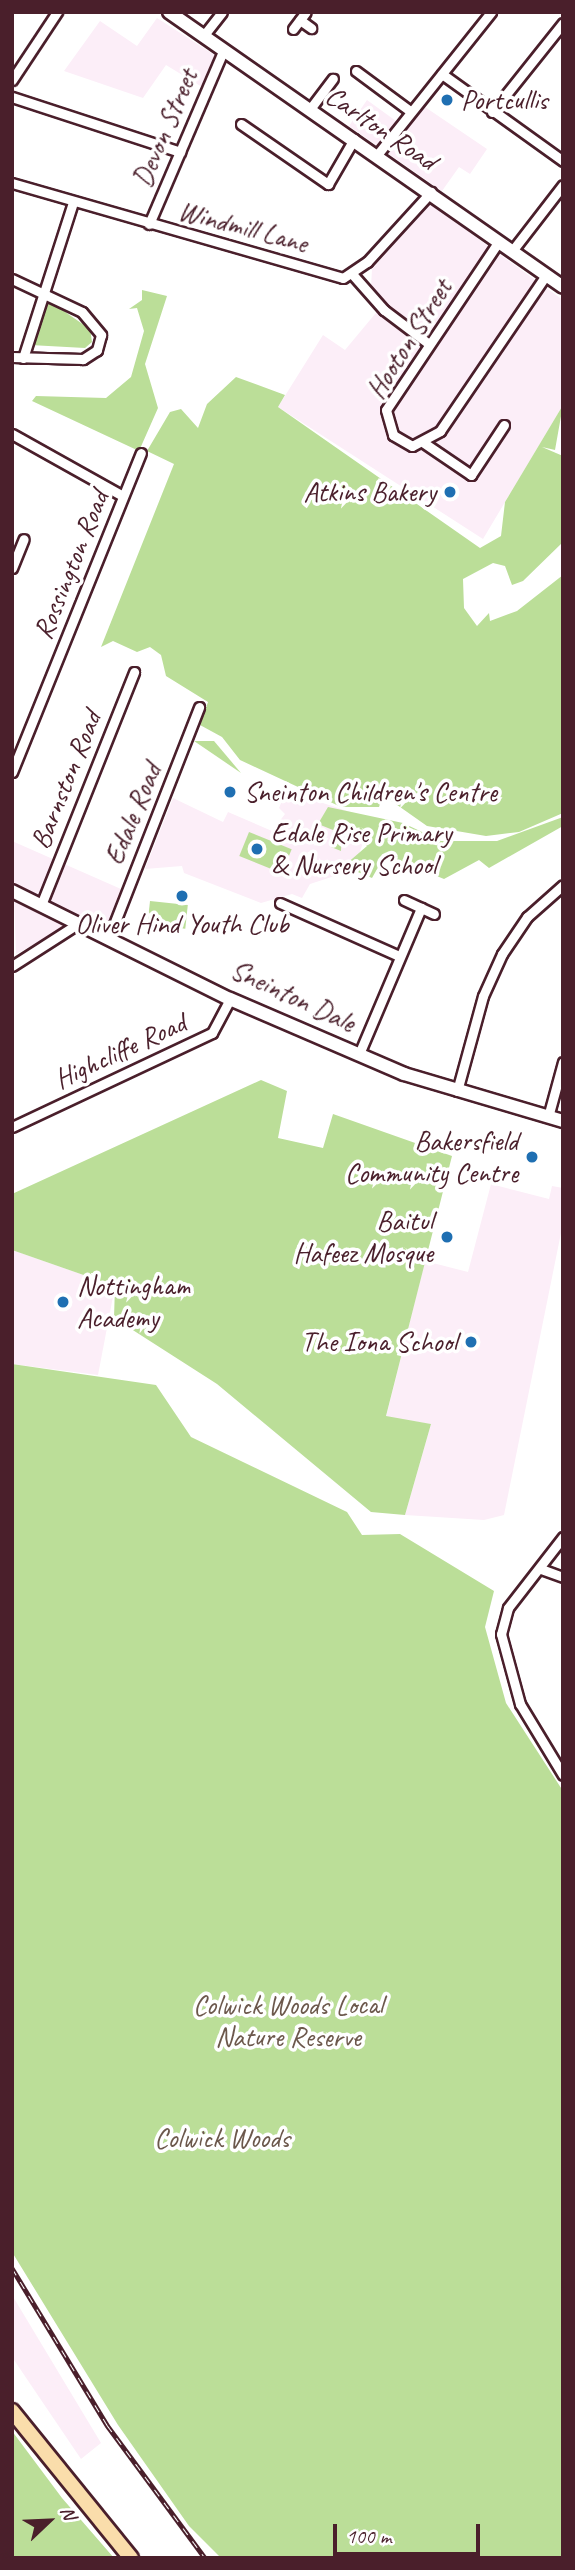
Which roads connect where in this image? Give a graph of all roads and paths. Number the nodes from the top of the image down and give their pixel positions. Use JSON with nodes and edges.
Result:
{"nodes":[{"id":1,"x":57,"y":12,"type":"edge"},
{"id":2,"x":169,"y":12,"type":"edge"},
{"id":3,"x":222,"y":12,"type":"edge"},
{"id":4,"x":491,"y":12,"type":"edge"},
{"id":5,"x":303,"y":16,"type":"edge"},
{"id":6,"x":563,"y":23,"type":"edge"},
{"id":7,"x":311,"y":28,"type":"dead end"},
{"id":8,"x":293,"y":29,"type":"dead end"},
{"id":9,"x":204,"y":35,"type":"junction"},
{"id":10,"x":223,"y":49,"type":"junction"},
{"id":11,"x":356,"y":71,"type":"dead end"},
{"id":12,"x":442,"y":74,"type":"junction"},
{"id":13,"x":333,"y":79,"type":"dead end"},
{"id":14,"x":12,"y":80,"type":"edge"},
{"id":15,"x":12,"y":97,"type":"edge"},
{"id":16,"x":310,"y":109,"type":"junction"},
{"id":17,"x":410,"y":111,"type":"junction"},
{"id":18,"x":492,"y":112,"type":"junction"},
{"id":19,"x":241,"y":124,"type":"dead end"},
{"id":20,"x":354,"y":139,"type":"junction"},
{"id":21,"x":180,"y":152,"type":"junction"},
{"id":22,"x":377,"y":155,"type":"junction"},
{"id":23,"x":563,"y":161,"type":"edge"},
{"id":24,"x":12,"y":183,"type":"edge"},
{"id":25,"x":563,"y":185,"type":"edge"},
{"id":26,"x":431,"y":192,"type":"junction"},
{"id":27,"x":73,"y":202,"type":"junction"},
{"id":28,"x":149,"y":224,"type":"junction"},
{"id":29,"x":499,"y":241,"type":"junction"},
{"id":30,"x":512,"y":251,"type":"junction"},
{"id":31,"x":353,"y":275,"type":"junction"},
{"id":32,"x":546,"y":275,"type":"junction"},
{"id":33,"x":12,"y":279,"type":"edge"},
{"id":34,"x":563,"y":287,"type":"edge"},
{"id":35,"x":46,"y":290,"type":"junction"},
{"id":36,"x":429,"y":344,"type":"junction"},
{"id":37,"x":12,"y":357,"type":"edge"},
{"id":38,"x":23,"y":358,"type":"junction"},
{"id":39,"x":504,"y":425,"type":"dead end"},
{"id":40,"x":12,"y":433,"type":"edge"},
{"id":41,"x":424,"y":443,"type":"junction"},
{"id":42,"x":141,"y":453,"type":"dead end"},
{"id":43,"x":123,"y":496,"type":"junction"},
{"id":44,"x":24,"y":539,"type":"dead end"},
{"id":45,"x":12,"y":568,"type":"edge"},
{"id":46,"x":134,"y":672,"type":"dead end"},
{"id":47,"x":199,"y":706,"type":"dead end"},
{"id":48,"x":12,"y":772,"type":"edge"},
{"id":49,"x":563,"y":885,"type":"edge"},
{"id":50,"x":12,"y":891,"type":"edge"},
{"id":51,"x":404,"y":901,"type":"dead end"},
{"id":52,"x":280,"y":903,"type":"dead end"},
{"id":53,"x":41,"y":905,"type":"junction"},
{"id":54,"x":421,"y":908,"type":"junction"},
{"id":55,"x":434,"y":914,"type":"dead end"},
{"id":56,"x":79,"y":923,"type":"junction"},
{"id":57,"x":108,"y":937,"type":"junction"},
{"id":58,"x":399,"y":956,"type":"junction"},
{"id":59,"x":12,"y":966,"type":"edge"},
{"id":60,"x":230,"y":999,"type":"junction"},
{"id":61,"x":359,"y":1054,"type":"junction"},
{"id":62,"x":563,"y":1062,"type":"edge"},
{"id":63,"x":457,"y":1091,"type":"junction"},
{"id":64,"x":548,"y":1117,"type":"junction"},
{"id":65,"x":563,"y":1121,"type":"edge"},
{"id":66,"x":12,"y":1127,"type":"edge"},
{"id":67,"x":563,"y":1537,"type":"edge"},
{"id":68,"x":541,"y":1569,"type":"junction"},
{"id":69,"x":563,"y":1577,"type":"edge"},
{"id":70,"x":563,"y":1775,"type":"edge"},
{"id":71,"x":12,"y":2411,"type":"edge"},
{"id":72,"x":131,"y":2558,"type":"edge"}],
"edges":[{"from":1,"to":14,"type":"street"},
{"from":2,"to":9,"type":"street","name":"Carlton Road"},
{"from":3,"to":9,"type":"street"},
{"from":4,"to":12,"type":"street"},
{"from":5,"to":7,"type":"street"},
{"from":5,"to":8,"type":"street"},
{"from":6,"to":18,"type":"street"},
{"from":9,"to":10,"type":"street","name":"Carlton Road"},
{"from":10,"to":16,"type":"street","name":"Carlton Road"},
{"from":10,"to":21,"type":"street","name":"Devon Street"},
{"from":11,"to":17,"type":"street"},
{"from":12,"to":17,"type":"street"},
{"from":12,"to":18,"type":"street"},
{"from":13,"to":16,"type":"street"},
{"from":15,"to":21,"type":"street"},
{"from":16,"to":20,"type":"street","name":"Carlton Road"},
{"from":17,"to":22,"type":"street"},
{"from":18,"to":23,"type":"street"},
{"from":19,"to":20,"type":"street"},
{"from":20,"to":22,"type":"street","name":"Carlton Road"},
{"from":21,"to":28,"type":"street","name":"Devon Street"},
{"from":22,"to":26,"type":"street","name":"Carlton Road"},
{"from":24,"to":27,"type":"street","name":"Windmill Lane"},
{"from":25,"to":30,"type":"street"},
{"from":26,"to":29,"type":"street","name":"Carlton Road"},
{"from":26,"to":31,"type":"street"},
{"from":27,"to":28,"type":"street","name":"Windmill Lane"},
{"from":27,"to":35,"type":"street"},
{"from":28,"to":31,"type":"street","name":"Windmill Lane"},
{"from":29,"to":30,"type":"street","name":"Carlton Road"},
{"from":29,"to":36,"type":"street","name":"Hooton Street"},
{"from":30,"to":32,"type":"street","name":"Carlton Road"},
{"from":31,"to":36,"type":"street"},
{"from":32,"to":34,"type":"street","name":"Carlton Road"},
{"from":32,"to":41,"type":"street"},
{"from":33,"to":35,"type":"street"},
{"from":35,"to":38,"type":"street"},
{"from":35,"to":38,"type":"street"},
{"from":36,"to":41,"type":"street","name":"Hooton Street"},
{"from":37,"to":38,"type":"street"},
{"from":39,"to":41,"type":"street"},
{"from":40,"to":43,"type":"street"},
{"from":42,"to":43,"type":"street","name":"Rossington Road"},
{"from":43,"to":48,"type":"street","name":"Rossington Road"},
{"from":44,"to":45,"type":"street"},
{"from":46,"to":53,"type":"street","name":"Barnston Road"},
{"from":47,"to":57,"type":"street","name":"Edale Road"},
{"from":49,"to":63,"type":"street"},
{"from":50,"to":53,"type":"street","name":"Sneinton Dale"},
{"from":51,"to":54,"type":"street"},
{"from":52,"to":58,"type":"street"},
{"from":53,"to":56,"type":"street","name":"Sneinton Dale"},
{"from":54,"to":55,"type":"street"},
{"from":54,"to":58,"type":"street"},
{"from":56,"to":57,"type":"street","name":"Sneinton Dale"},
{"from":56,"to":59,"type":"street"},
{"from":57,"to":60,"type":"street","name":"Sneinton Dale"},
{"from":58,"to":61,"type":"street"},
{"from":60,"to":61,"type":"street","name":"Sneinton Dale"},
{"from":60,"to":66,"type":"street","name":"Highcliffe Road"},
{"from":61,"to":63,"type":"street","name":"Sneinton Dale"},
{"from":62,"to":64,"type":"street"},
{"from":63,"to":64,"type":"street","name":"Sneinton Dale"},
{"from":64,"to":65,"type":"street","name":"Sneinton Dale"},
{"from":67,"to":68,"type":"street"},
{"from":68,"to":69,"type":"street"},
{"from":68,"to":70,"type":"street"},
{"from":71,"to":72,"type":"main road"}]}
